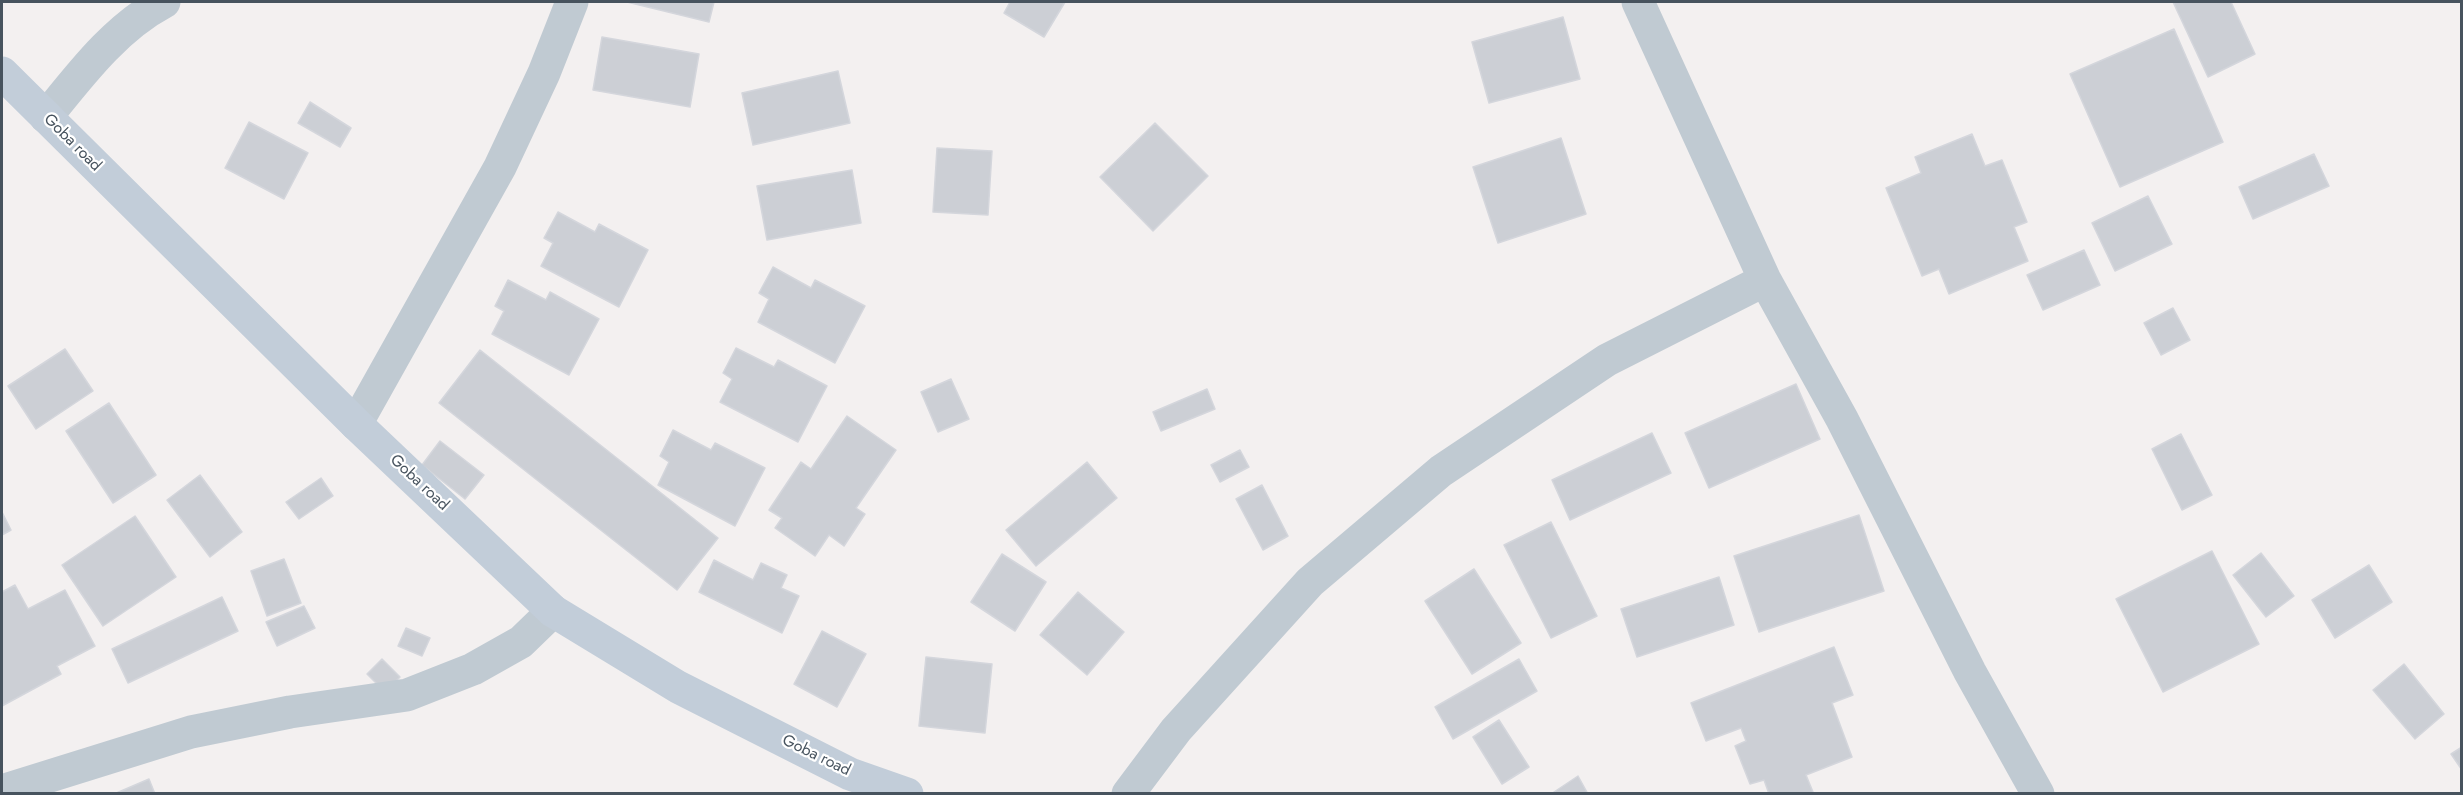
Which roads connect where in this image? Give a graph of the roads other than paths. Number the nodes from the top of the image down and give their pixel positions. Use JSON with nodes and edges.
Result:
{"nodes":[{"id":1,"x":164,"y":2,"type":"edge"},
{"id":2,"x":572,"y":2,"type":"edge"},
{"id":3,"x":1638,"y":2,"type":"edge"},
{"id":4,"x":2,"y":73,"type":"edge"},
{"id":5,"x":46,"y":117,"type":"junction"},
{"id":6,"x":1765,"y":280,"type":"junction"},
{"id":7,"x":356,"y":424,"type":"junction"},
{"id":8,"x":553,"y":611,"type":"junction"},
{"id":9,"x":2,"y":791,"type":"edge"},
{"id":10,"x":908,"y":794,"type":"edge"},
{"id":11,"x":1128,"y":794,"type":"edge"},
{"id":12,"x":2038,"y":794,"type":"edge"}],
"edges":[{"from":1,"to":5,"type":"street"},
{"from":2,"to":7,"type":"street"},
{"from":3,"to":6,"type":"street"},
{"from":4,"to":5,"type":"street","name":"Goba road"},
{"from":5,"to":7,"type":"street","name":"Goba road"},
{"from":6,"to":11,"type":"street"},
{"from":6,"to":12,"type":"street"},
{"from":7,"to":8,"type":"street","name":"Goba road"},
{"from":8,"to":9,"type":"street"},
{"from":8,"to":10,"type":"street","name":"Goba road"}]}
